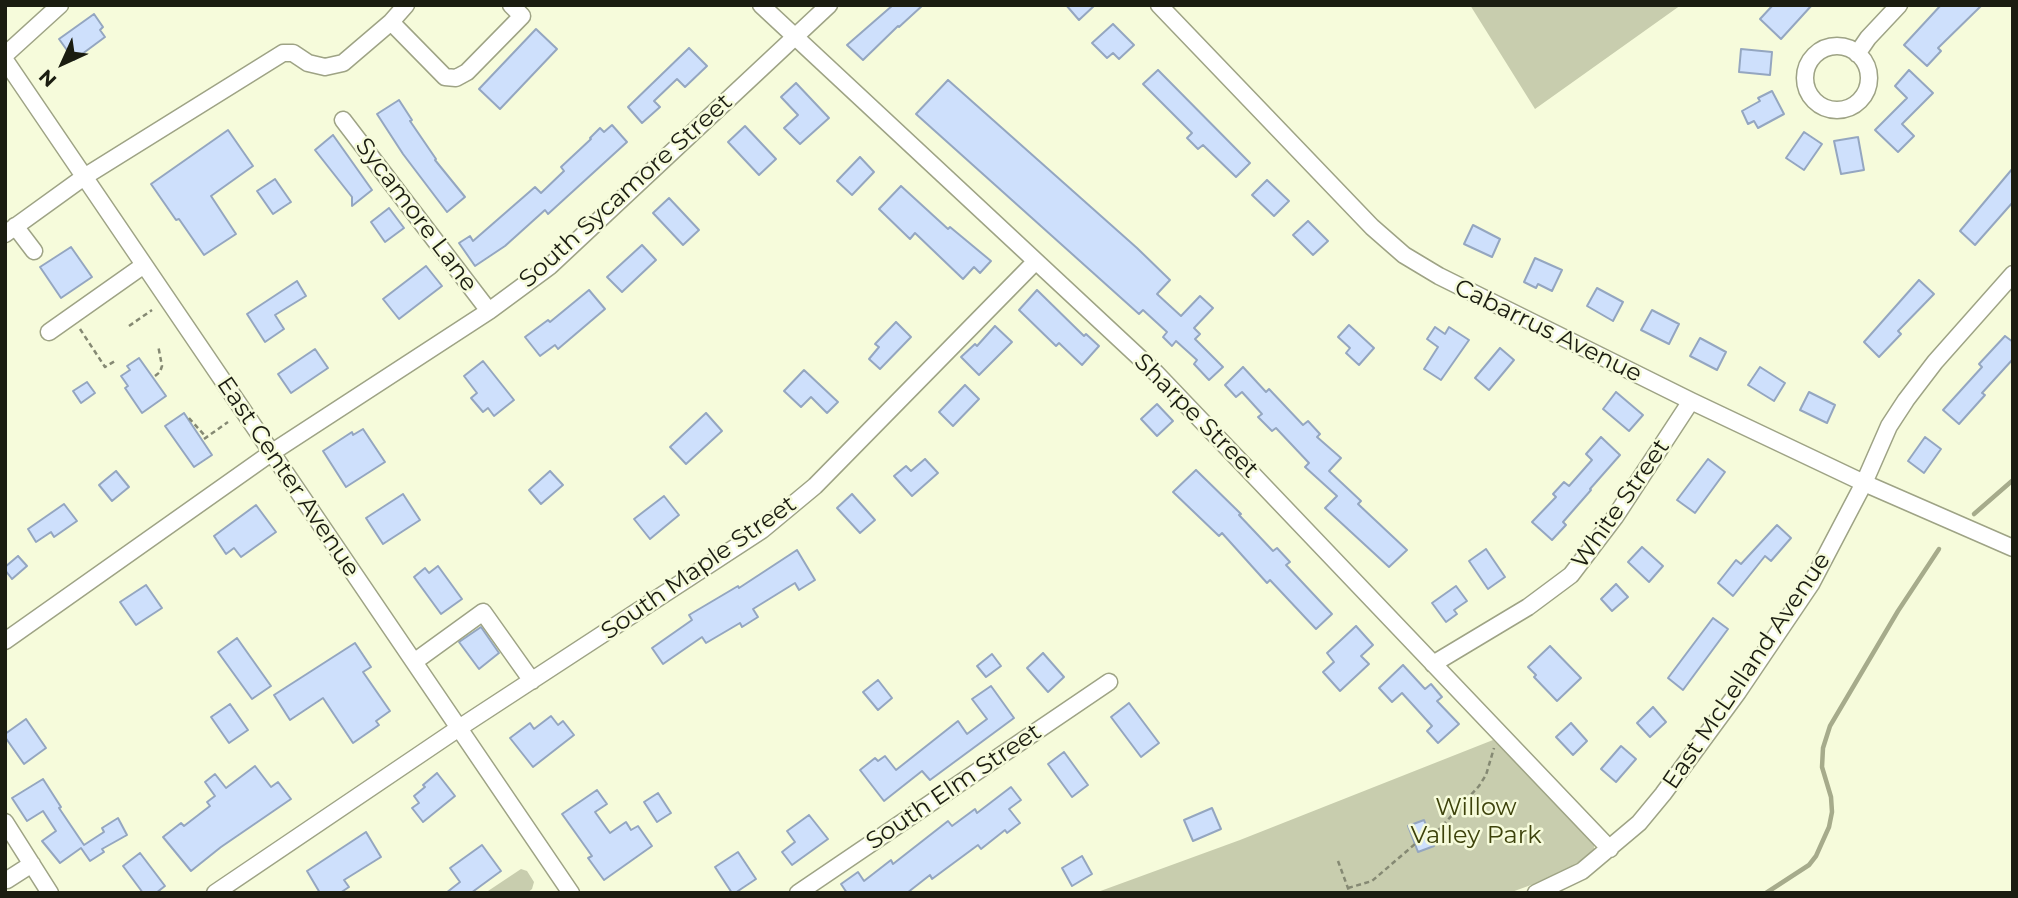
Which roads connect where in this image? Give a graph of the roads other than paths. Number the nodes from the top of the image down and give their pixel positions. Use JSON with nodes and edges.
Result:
{"nodes":[{"id":1,"x":60,"y":5,"type":"edge"},
{"id":2,"x":406,"y":5,"type":"edge"},
{"id":3,"x":511,"y":5,"type":"edge"},
{"id":4,"x":761,"y":5,"type":"edge"},
{"id":5,"x":829,"y":5,"type":"edge"},
{"id":6,"x":1159,"y":5,"type":"edge"},
{"id":7,"x":1899,"y":5,"type":"edge"},
{"id":8,"x":391,"y":22,"type":"junction"},
{"id":9,"x":794,"y":37,"type":"junction"},
{"id":10,"x":1857,"y":54,"type":"junction"},
{"id":11,"x":5,"y":58,"type":"edge"},
{"id":12,"x":343,"y":120,"type":"dead end"},
{"id":13,"x":84,"y":177,"type":"junction"},
{"id":14,"x":10,"y":230,"type":"edge"},
{"id":15,"x":34,"y":251,"type":"dead end"},
{"id":16,"x":1035,"y":262,"type":"junction"},
{"id":17,"x":144,"y":265,"type":"junction"},
{"id":18,"x":2013,"y":274,"type":"edge"},
{"id":19,"x":489,"y":311,"type":"junction"},
{"id":20,"x":49,"y":332,"type":"dead end"},
{"id":21,"x":1691,"y":401,"type":"junction"},
{"id":22,"x":271,"y":453,"type":"junction"},
{"id":23,"x":1864,"y":483,"type":"junction"},
{"id":24,"x":2013,"y":548,"type":"edge"},
{"id":25,"x":5,"y":641,"type":"edge"},
{"id":26,"x":414,"y":662,"type":"junction"},
{"id":27,"x":1433,"y":664,"type":"junction"},
{"id":28,"x":532,"y":681,"type":"junction"},
{"id":29,"x":1109,"y":682,"type":"dead end"},
{"id":30,"x":459,"y":728,"type":"junction"},
{"id":31,"x":5,"y":822,"type":"edge"},
{"id":32,"x":1610,"y":849,"type":"junction"},
{"id":33,"x":32,"y":864,"type":"junction"},
{"id":34,"x":9,"y":884,"type":"edge"},
{"id":35,"x":50,"y":893,"type":"edge"},
{"id":36,"x":215,"y":893,"type":"edge"},
{"id":37,"x":571,"y":893,"type":"edge"},
{"id":38,"x":798,"y":893,"type":"edge"},
{"id":39,"x":1536,"y":893,"type":"edge"}],
"edges":[{"from":1,"to":11,"type":"street"},
{"from":2,"to":8,"type":"street"},
{"from":3,"to":8,"type":"street"},
{"from":4,"to":9,"type":"street","name":"Sharpe Street"},
{"from":5,"to":9,"type":"street","name":"South Sycamore Street"},
{"from":6,"to":21,"type":"street","name":"Cabarrus Avenue"},
{"from":7,"to":10,"type":"street"},
{"from":8,"to":13,"type":"street"},
{"from":9,"to":16,"type":"street","name":"Sharpe Street"},
{"from":9,"to":19,"type":"street","name":"South Sycamore Street"},
{"from":10,"to":10,"type":"street"},
{"from":11,"to":13,"type":"street","name":"East Center Avenue"},
{"from":12,"to":19,"type":"street","name":"Sycamore Lane"},
{"from":13,"to":14,"type":"street"},
{"from":13,"to":17,"type":"street","name":"East Center Avenue"},
{"from":14,"to":15,"type":"street"},
{"from":16,"to":27,"type":"street","name":"Sharpe Street"},
{"from":16,"to":28,"type":"street","name":"South Maple Street"},
{"from":17,"to":20,"type":"street"},
{"from":17,"to":22,"type":"street","name":"East Center Avenue"},
{"from":18,"to":23,"type":"street","name":"East McLelland Avenue"},
{"from":19,"to":22,"type":"street","name":"South Sycamore Street"},
{"from":21,"to":23,"type":"street","name":"Cabarrus Avenue"},
{"from":21,"to":27,"type":"street","name":"White Street"},
{"from":22,"to":25,"type":"street","name":"South Sycamore Street"},
{"from":22,"to":26,"type":"street","name":"East Center Avenue"},
{"from":23,"to":24,"type":"street","name":"Cabarrus Avenue"},
{"from":23,"to":32,"type":"street","name":"East McLelland Avenue"},
{"from":26,"to":28,"type":"street"},
{"from":26,"to":30,"type":"street","name":"East Center Avenue"},
{"from":27,"to":32,"type":"street","name":"Sharpe Street"},
{"from":28,"to":30,"type":"street","name":"South Maple Street"},
{"from":29,"to":38,"type":"street","name":"South Elm Street"},
{"from":30,"to":36,"type":"street","name":"South Maple Street"},
{"from":30,"to":37,"type":"street","name":"East Center Avenue"},
{"from":31,"to":33,"type":"street"},
{"from":32,"to":39,"type":"street","name":"East McLelland Avenue"},
{"from":33,"to":34,"type":"street"},
{"from":33,"to":35,"type":"street"}]}
